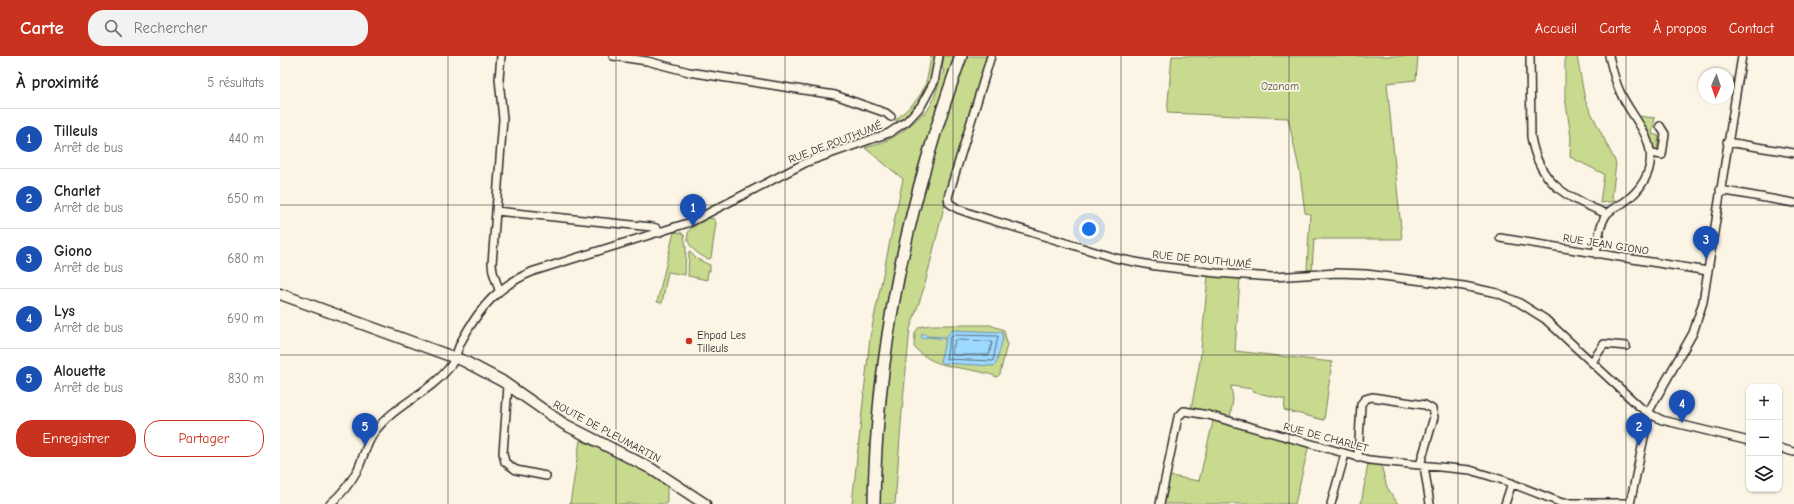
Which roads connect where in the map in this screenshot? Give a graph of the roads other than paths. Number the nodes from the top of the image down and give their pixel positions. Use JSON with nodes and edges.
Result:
{"nodes":[{"id":1,"x":501,"y":56,"type":"edge"},
{"id":2,"x":612,"y":56,"type":"edge"},
{"id":3,"x":939,"y":56,"type":"edge"},
{"id":4,"x":961,"y":56,"type":"edge"},
{"id":5,"x":991,"y":56,"type":"edge"},
{"id":6,"x":1530,"y":56,"type":"edge"},
{"id":7,"x":1609,"y":56,"type":"edge"},
{"id":8,"x":1742,"y":56,"type":"edge"},
{"id":9,"x":647,"y":58,"type":"edge"},
{"id":10,"x":891,"y":117,"type":"dead end"},
{"id":11,"x":1660,"y":126,"type":"dead end"},
{"id":12,"x":1727,"y":142,"type":"junction"},
{"id":13,"x":1650,"y":153,"type":"junction"},
{"id":14,"x":1794,"y":153,"type":"edge"},
{"id":15,"x":1720,"y":190,"type":"junction"},
{"id":16,"x":1794,"y":203,"type":"edge"},
{"id":17,"x":496,"y":211,"type":"junction"},
{"id":18,"x":1607,"y":214,"type":"junction"},
{"id":19,"x":659,"y":233,"type":"junction"},
{"id":20,"x":1500,"y":238,"type":"dead end"},
{"id":21,"x":1596,"y":254,"type":"junction"},
{"id":22,"x":1708,"y":272,"type":"junction"},
{"id":23,"x":499,"y":290,"type":"junction"},
{"id":24,"x":280,"y":294,"type":"edge"},
{"id":25,"x":1626,"y":346,"type":"dead end"},
{"id":26,"x":455,"y":358,"type":"junction"},
{"id":27,"x":1592,"y":362,"type":"junction"},
{"id":28,"x":508,"y":386,"type":"junction"},
{"id":29,"x":1650,"y":414,"type":"junction"},
{"id":30,"x":1746,"y":439,"type":"edge"},
{"id":31,"x":1782,"y":449,"type":"edge"},
{"id":32,"x":1794,"y":452,"type":"edge"},
{"id":33,"x":1344,"y":454,"type":"junction"},
{"id":34,"x":1358,"y":458,"type":"junction"},
{"id":35,"x":1422,"y":465,"type":"junction"},
{"id":36,"x":546,"y":476,"type":"dead end"},
{"id":37,"x":1512,"y":483,"type":"junction"},
{"id":38,"x":1557,"y":503,"type":"edge"},
{"id":39,"x":330,"y":504,"type":"edge"},
{"id":40,"x":705,"y":504,"type":"edge"},
{"id":41,"x":874,"y":504,"type":"edge"},
{"id":42,"x":1160,"y":504,"type":"edge"},
{"id":43,"x":1331,"y":504,"type":"edge"},
{"id":44,"x":1430,"y":504,"type":"edge"},
{"id":45,"x":1505,"y":504,"type":"edge"},
{"id":46,"x":1630,"y":504,"type":"edge"}],
"edges":[{"from":1,"to":17,"type":"street"},
{"from":2,"to":9,"type":"street"},
{"from":3,"to":19,"type":"street","name":"RUE DE POUTHUMÉ"},
{"from":4,"to":41,"type":"main road"},
{"from":5,"to":27,"type":"street","name":"RUE DE POUTHUMÉ"},
{"from":6,"to":18,"type":"street"},
{"from":7,"to":13,"type":"street"},
{"from":8,"to":12,"type":"street"},
{"from":9,"to":10,"type":"street"},
{"from":11,"to":13,"type":"street"},
{"from":12,"to":14,"type":"street"},
{"from":12,"to":15,"type":"street"},
{"from":13,"to":18,"type":"street"},
{"from":15,"to":16,"type":"street"},
{"from":15,"to":22,"type":"street"},
{"from":17,"to":19,"type":"street"},
{"from":17,"to":23,"type":"street"},
{"from":18,"to":21,"type":"street"},
{"from":19,"to":23,"type":"street","name":"RUE DE POUTHUMÉ"},
{"from":20,"to":21,"type":"street","name":"RUE JEAN GIONO"},
{"from":21,"to":22,"type":"street","name":"RUE JEAN GIONO"},
{"from":22,"to":29,"type":"street"},
{"from":23,"to":26,"type":"street","name":"RUE DE POUTHUMÉ"},
{"from":24,"to":26,"type":"main road","name":"ROUTE DE PLEUMARTIN"},
{"from":25,"to":27,"type":"street"},
{"from":26,"to":28,"type":"main road","name":"ROUTE DE PLEUMARTIN"},
{"from":26,"to":39,"type":"street","name":"RUE DE POUTHUMÉ"},
{"from":27,"to":29,"type":"street","name":"RUE DE POUTHUMÉ"},
{"from":28,"to":36,"type":"street"},
{"from":28,"to":40,"type":"main road","name":"ROUTE DE PLEUMARTIN"},
{"from":29,"to":30,"type":"street","name":"RUE DE POUTHUMÉ"},
{"from":29,"to":46,"type":"street"},
{"from":31,"to":32,"type":"street"},
{"from":33,"to":34,"type":"street","name":"RUE DE CHARLET"},
{"from":33,"to":42,"type":"street","name":"RUE DE CHARLET"},
{"from":33,"to":43,"type":"street"},
{"from":34,"to":35,"type":"street","name":"RUE DE CHARLET"},
{"from":34,"to":35,"type":"street"},
{"from":35,"to":37,"type":"street","name":"RUE DE CHARLET"},
{"from":35,"to":44,"type":"street"},
{"from":37,"to":38,"type":"street","name":"RUE DE CHARLET"},
{"from":37,"to":45,"type":"street"},
{"from":38,"to":46,"type":"street","name":"RUE DE CHARLET"}]}
